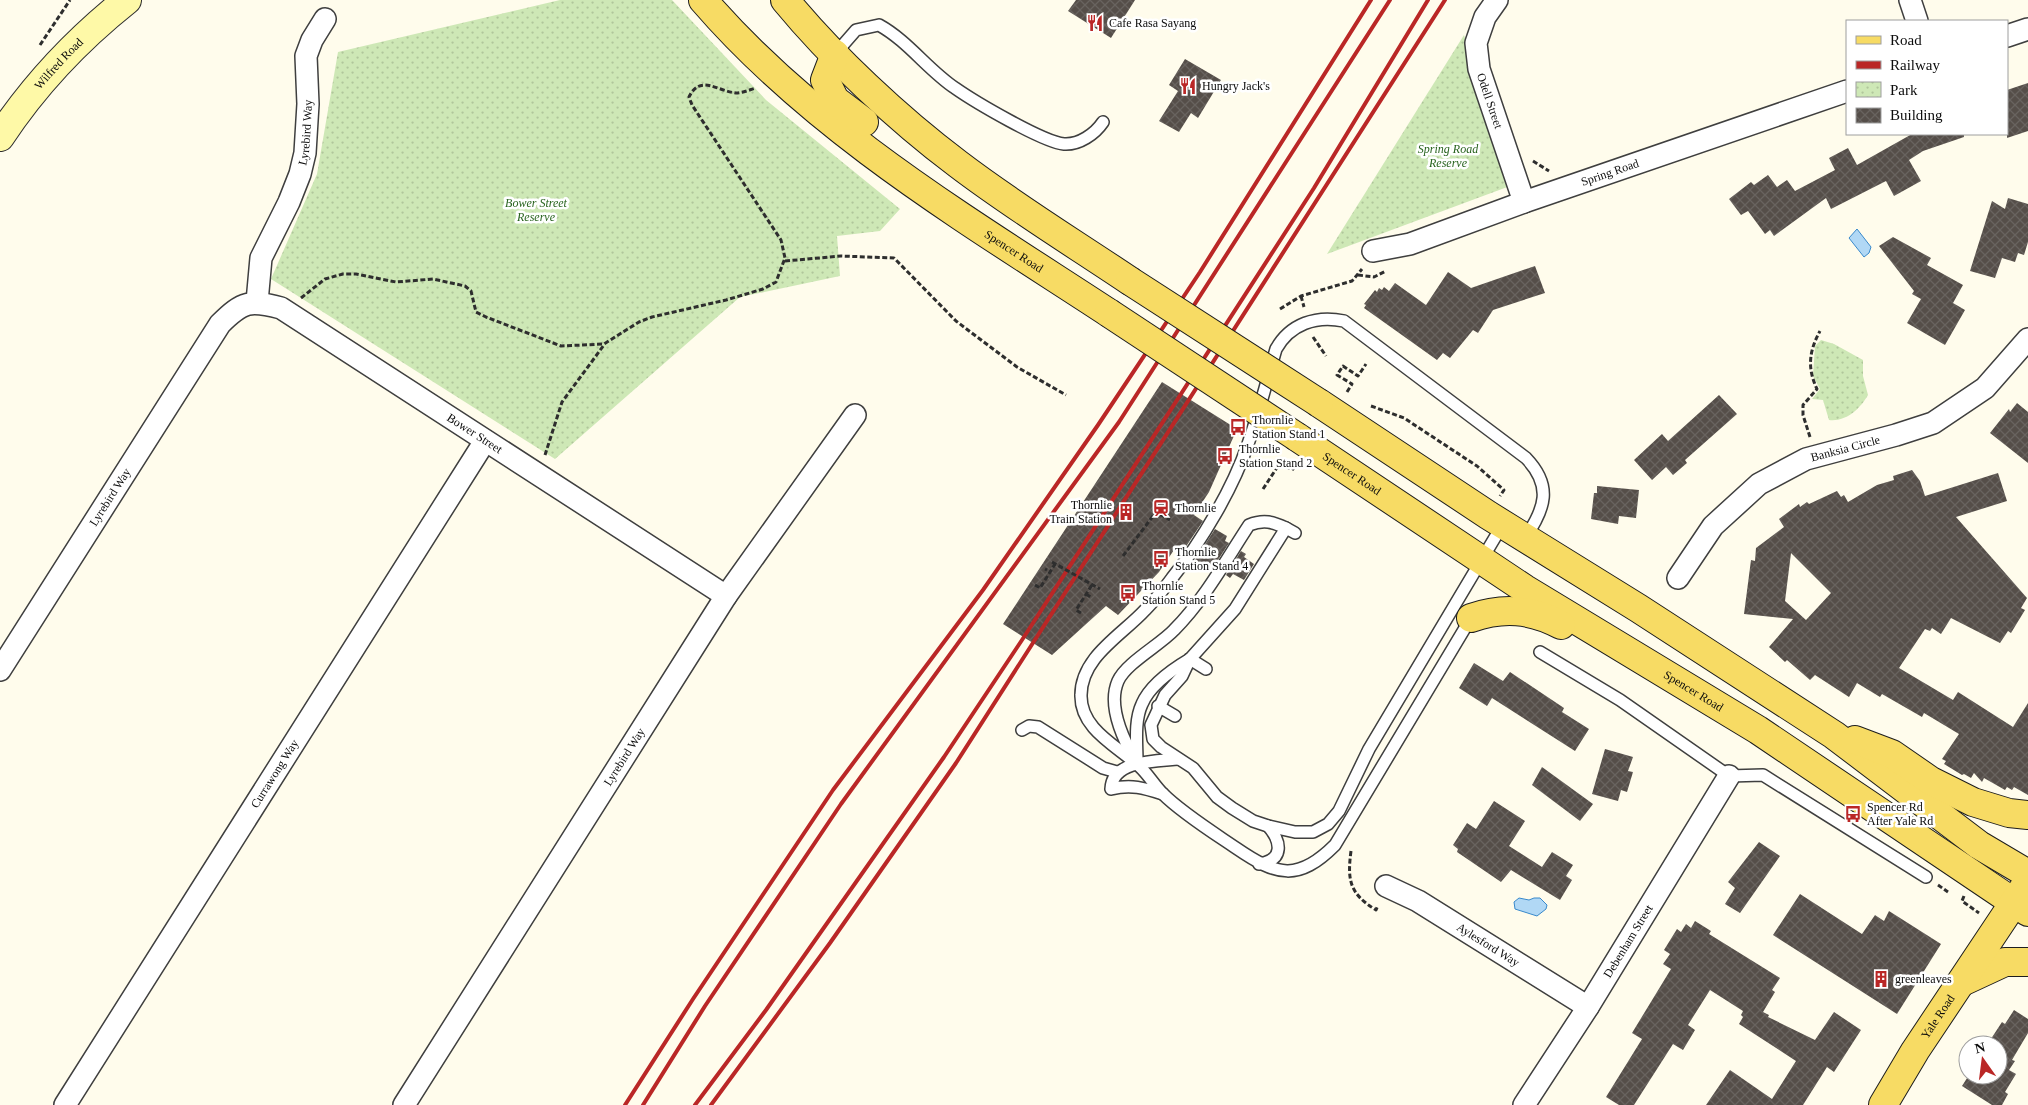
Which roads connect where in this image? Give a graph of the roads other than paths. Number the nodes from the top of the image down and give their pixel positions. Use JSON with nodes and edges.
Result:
{"nodes":[{"id":1,"x":127,"y":0,"type":"edge"},
{"id":2,"x":785,"y":0,"type":"edge"},
{"id":3,"x":1497,"y":0,"type":"edge"},
{"id":4,"x":1910,"y":0,"type":"edge"},
{"id":5,"x":710,"y":6,"type":"edge"},
{"id":6,"x":325,"y":20,"type":"dead end"},
{"id":7,"x":1917,"y":20,"type":"edge"},
{"id":8,"x":2028,"y":29,"type":"edge"},
{"id":9,"x":2008,"y":36,"type":"edge"},
{"id":10,"x":834,"y":54,"type":"junction"},
{"id":11,"x":1846,"y":91,"type":"edge"},
{"id":12,"x":1102,"y":122,"type":"dead end"},
{"id":13,"x":0,"y":136,"type":"edge"},
{"id":14,"x":1524,"y":202,"type":"junction"},
{"id":15,"x":976,"y":227,"type":"junction"},
{"id":16,"x":1373,"y":251,"type":"road end"},
{"id":17,"x":257,"y":302,"type":"junction"},
{"id":18,"x":2028,"y":339,"type":"edge"},
{"id":19,"x":855,"y":415,"type":"dead end"},
{"id":20,"x":485,"y":441,"type":"junction"},
{"id":21,"x":1514,"y":531,"type":"junction"},
{"id":22,"x":1482,"y":561,"type":"junction"},
{"id":23,"x":1678,"y":578,"type":"dead end"},
{"id":24,"x":726,"y":596,"type":"junction"},
{"id":25,"x":1471,"y":618,"type":"joint"},
{"id":26,"x":1540,"y":652,"type":"dead end"},
{"id":27,"x":1190,"y":659,"type":"junction"},
{"id":28,"x":1206,"y":669,"type":"dead end"},
{"id":29,"x":0,"y":670,"type":"edge"},
{"id":30,"x":1710,"y":703,"type":"junction"},
{"id":31,"x":1158,"y":706,"type":"junction"},
{"id":32,"x":1175,"y":716,"type":"dead end"},
{"id":33,"x":1022,"y":730,"type":"dead end"},
{"id":34,"x":1834,"y":735,"type":"junction"},
{"id":35,"x":1178,"y":759,"type":"junction"},
{"id":36,"x":1137,"y":764,"type":"junction"},
{"id":37,"x":1117,"y":772,"type":"junction"},
{"id":38,"x":1730,"y":776,"type":"junction"},
{"id":39,"x":1163,"y":794,"type":"junction"},
{"id":40,"x":2028,"y":815,"type":"edge"},
{"id":41,"x":1268,"y":826,"type":"junction"},
{"id":42,"x":1259,"y":864,"type":"junction"},
{"id":43,"x":2028,"y":874,"type":"edge"},
{"id":44,"x":1926,"y":878,"type":"dead end"},
{"id":45,"x":1386,"y":886,"type":"road end"},
{"id":46,"x":2023,"y":899,"type":"edge"},
{"id":47,"x":2028,"y":962,"type":"edge"},
{"id":48,"x":1962,"y":982,"type":"junction"},
{"id":49,"x":1588,"y":1007,"type":"junction"},
{"id":50,"x":65,"y":1105,"type":"edge"},
{"id":51,"x":404,"y":1105,"type":"edge"},
{"id":52,"x":1524,"y":1105,"type":"edge"},
{"id":53,"x":1883,"y":1105,"type":"edge"}],
"edges":[{"from":1,"to":13,"type":"main road","name":"Wilfred Road"},
{"from":2,"to":10,"type":"main road"},
{"from":3,"to":14,"type":"street","name":"Odell Street"},
{"from":4,"to":7,"type":"street"},
{"from":5,"to":15,"type":"main road","name":"Spencer Road"},
{"from":6,"to":17,"type":"street","name":"Lyrebird Way"},
{"from":8,"to":9,"type":"street"},
{"from":10,"to":12,"type":"lane"},
{"from":10,"to":15,"type":"main road"},
{"from":10,"to":21,"type":"main road","bridge":true},
{"from":11,"to":14,"type":"street","name":"Spring Road"},
{"from":14,"to":16,"type":"street","name":"Spring Road"},
{"from":15,"to":22,"type":"main road","name":"Spencer Road","bridge":true},
{"from":17,"to":20,"type":"street","name":"Bower Street"},
{"from":17,"to":29,"type":"street","name":"Lyrebird Way"},
{"from":18,"to":23,"type":"street","name":"Banksia Circle"},
{"from":19,"to":24,"type":"street","name":"Lyrebird Way"},
{"from":20,"to":24,"type":"street","name":"Bower Street"},
{"from":20,"to":50,"type":"street","name":"Currawong Way"},
{"from":21,"to":22,"type":"lane"},
{"from":21,"to":34,"type":"main road"},
{"from":21,"to":36,"type":"lane"},
{"from":22,"to":30,"type":"main road","name":"Spencer Road"},
{"from":22,"to":41,"type":"lane"},
{"from":24,"to":51,"type":"street","name":"Lyrebird Way"},
{"from":25,"to":30,"type":"main road"},
{"from":25,"to":42,"type":"lane"},
{"from":26,"to":38,"type":"lane"},
{"from":27,"to":28,"type":"lane"},
{"from":27,"to":31,"type":"lane"},
{"from":27,"to":36,"type":"lane"},
{"from":27,"to":36,"type":"lane"},
{"from":30,"to":46,"type":"main road","name":"Spencer Road"},
{"from":31,"to":32,"type":"lane"},
{"from":31,"to":35,"type":"lane"},
{"from":33,"to":37,"type":"lane"},
{"from":34,"to":40,"type":"main road"},
{"from":34,"to":43,"type":"main road"},
{"from":35,"to":36,"type":"lane"},
{"from":35,"to":41,"type":"lane"},
{"from":36,"to":37,"type":"lane"},
{"from":36,"to":39,"type":"lane"},
{"from":37,"to":39,"type":"lane"},
{"from":38,"to":44,"type":"lane"},
{"from":38,"to":49,"type":"street","name":"Debenham Street"},
{"from":39,"to":42,"type":"lane"},
{"from":41,"to":42,"type":"lane"},
{"from":45,"to":49,"type":"street","name":"Aylesford Way"},
{"from":46,"to":48,"type":"main road","name":"Yale Road"},
{"from":47,"to":48,"type":"main road"},
{"from":48,"to":53,"type":"main road","name":"Yale Road"},
{"from":49,"to":52,"type":"street","name":"Debenham Street"}]}
